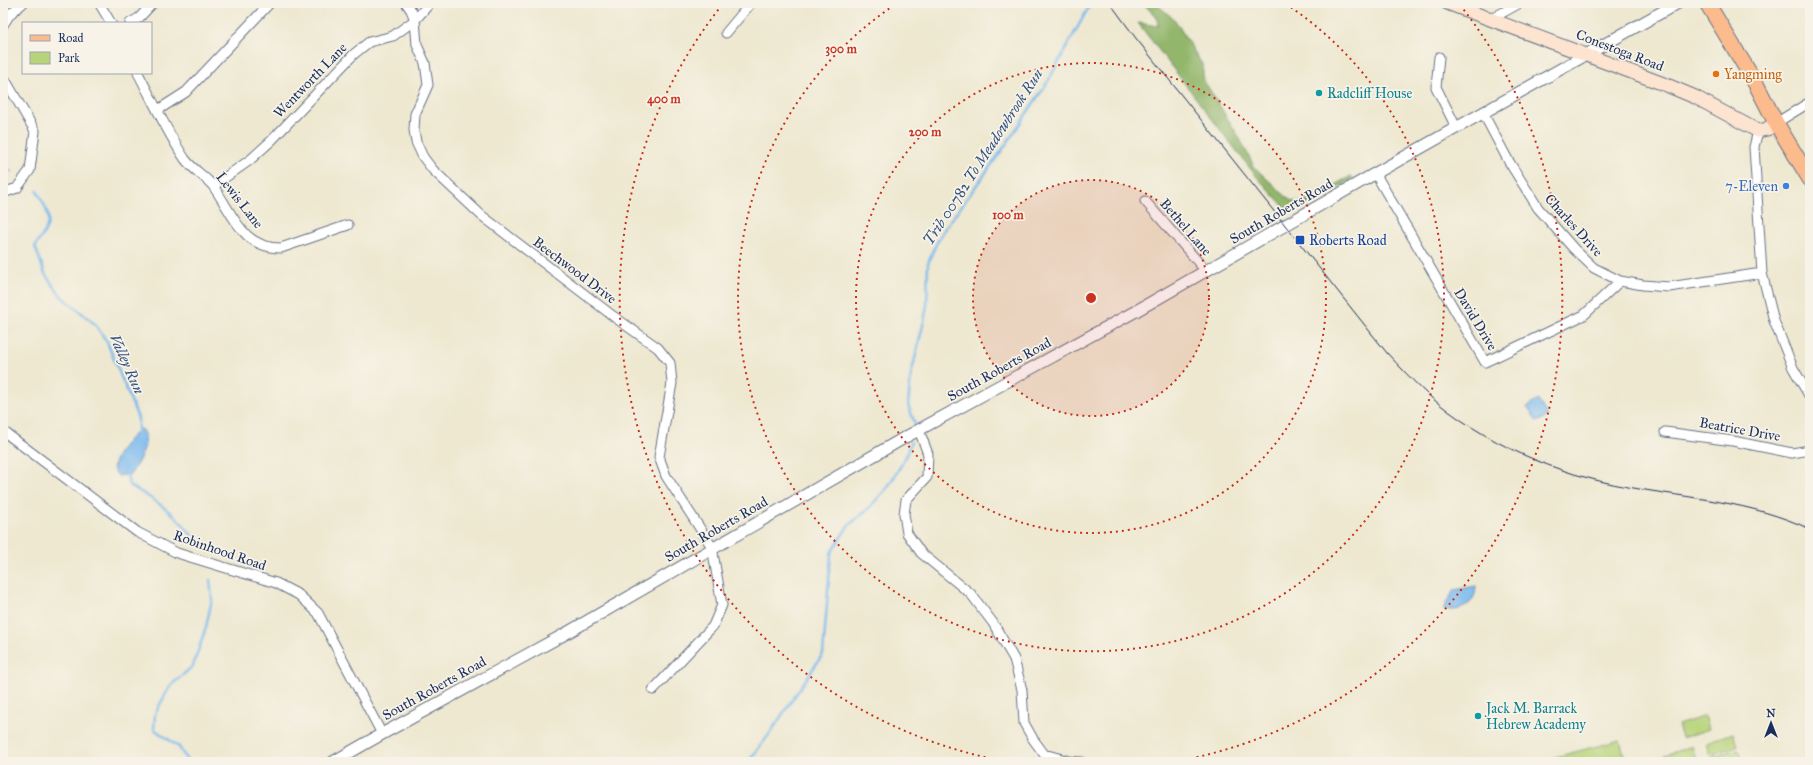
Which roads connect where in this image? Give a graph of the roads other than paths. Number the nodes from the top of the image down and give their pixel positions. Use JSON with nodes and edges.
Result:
{"nodes":[{"id":1,"x":23,"y":3,"type":"edge"},
{"id":2,"x":99,"y":3,"type":"edge"},
{"id":3,"x":153,"y":3,"type":"edge"},
{"id":4,"x":270,"y":3,"type":"edge"},
{"id":5,"x":406,"y":3,"type":"edge"},
{"id":6,"x":430,"y":3,"type":"edge"},
{"id":7,"x":751,"y":3,"type":"edge"},
{"id":8,"x":1447,"y":3,"type":"edge"},
{"id":9,"x":1520,"y":3,"type":"edge"},
{"id":10,"x":1678,"y":3,"type":"edge"},
{"id":11,"x":1706,"y":3,"type":"edge"},
{"id":12,"x":1491,"y":19,"type":"junction"},
{"id":13,"x":415,"y":20,"type":"junction"},
{"id":14,"x":110,"y":22,"type":"edge"},
{"id":15,"x":132,"y":22,"type":"edge"},
{"id":16,"x":3,"y":25,"type":"edge"},
{"id":17,"x":726,"y":33,"type":"dead end"},
{"id":18,"x":1588,"y":55,"type":"junction"},
{"id":19,"x":1439,"y":57,"type":"dead end"},
{"id":20,"x":139,"y":74,"type":"edge"},
{"id":21,"x":3,"y":76,"type":"edge"},
{"id":22,"x":1810,"y":102,"type":"edge"},
{"id":23,"x":158,"y":110,"type":"junction"},
{"id":24,"x":1483,"y":114,"type":"junction"},
{"id":25,"x":1776,"y":123,"type":"junction"},
{"id":26,"x":1456,"y":127,"type":"junction"},
{"id":27,"x":1758,"y":131,"type":"junction"},
{"id":28,"x":1375,"y":173,"type":"junction"},
{"id":29,"x":1810,"y":179,"type":"edge"},
{"id":30,"x":213,"y":186,"type":"junction"},
{"id":31,"x":3,"y":193,"type":"edge"},
{"id":32,"x":1145,"y":201,"type":"dead end"},
{"id":33,"x":348,"y":225,"type":"dead end"},
{"id":34,"x":1206,"y":271,"type":"junction"},
{"id":35,"x":1762,"y":273,"type":"junction"},
{"id":36,"x":1620,"y":280,"type":"junction"},
{"id":37,"x":1810,"y":397,"type":"edge"},
{"id":38,"x":920,"y":430,"type":"junction"},
{"id":39,"x":3,"y":431,"type":"edge"},
{"id":40,"x":1665,"y":432,"type":"dead end"},
{"id":41,"x":1810,"y":450,"type":"edge"},
{"id":42,"x":712,"y":547,"type":"junction"},
{"id":43,"x":653,"y":690,"type":"dead end"},
{"id":44,"x":382,"y":734,"type":"junction"},
{"id":45,"x":333,"y":762,"type":"edge"},
{"id":46,"x":1082,"y":762,"type":"edge"}],
"edges":[{"from":1,"to":16,"type":"street"},
{"from":2,"to":14,"type":"street"},
{"from":3,"to":15,"type":"street"},
{"from":4,"to":23,"type":"street"},
{"from":5,"to":13,"type":"street"},
{"from":6,"to":13,"type":"street","name":"Wentworth Lane"},
{"from":7,"to":17,"type":"street"},
{"from":8,"to":12,"type":"main road","name":"Conestoga Road"},
{"from":9,"to":12,"type":"street"},
{"from":10,"to":18,"type":"street","name":"South Roberts Road"},
{"from":11,"to":25,"type":"main road"},
{"from":12,"to":18,"type":"main road","name":"Conestoga Road"},
{"from":13,"to":30,"type":"street","name":"Wentworth Lane"},
{"from":13,"to":42,"type":"street","name":"Beechwood Drive"},
{"from":18,"to":24,"type":"street","name":"South Roberts Road"},
{"from":18,"to":27,"type":"main road","name":"Conestoga Road"},
{"from":19,"to":26,"type":"street"},
{"from":20,"to":23,"type":"street","name":"Lewis Lane"},
{"from":21,"to":31,"type":"street"},
{"from":22,"to":25,"type":"street"},
{"from":23,"to":30,"type":"street","name":"Lewis Lane"},
{"from":24,"to":26,"type":"street","name":"South Roberts Road"},
{"from":24,"to":36,"type":"street","name":"Charles Drive"},
{"from":25,"to":27,"type":"main road"},
{"from":25,"to":29,"type":"main road"},
{"from":26,"to":28,"type":"street","name":"South Roberts Road"},
{"from":27,"to":35,"type":"street"},
{"from":28,"to":34,"type":"street","name":"South Roberts Road"},
{"from":28,"to":36,"type":"street","name":"David Drive"},
{"from":30,"to":33,"type":"street","name":"Lewis Lane"},
{"from":32,"to":34,"type":"street","name":"Bethel Lane"},
{"from":34,"to":38,"type":"street","name":"South Roberts Road"},
{"from":35,"to":36,"type":"street","name":"Charles Drive"},
{"from":35,"to":37,"type":"street"},
{"from":38,"to":42,"type":"street","name":"South Roberts Road"},
{"from":38,"to":46,"type":"street"},
{"from":39,"to":44,"type":"street","name":"Robinhood Road"},
{"from":40,"to":41,"type":"street","name":"Beatrice Drive"},
{"from":42,"to":43,"type":"street"},
{"from":42,"to":44,"type":"street","name":"South Roberts Road"},
{"from":44,"to":45,"type":"street","name":"South Roberts Road"}]}
